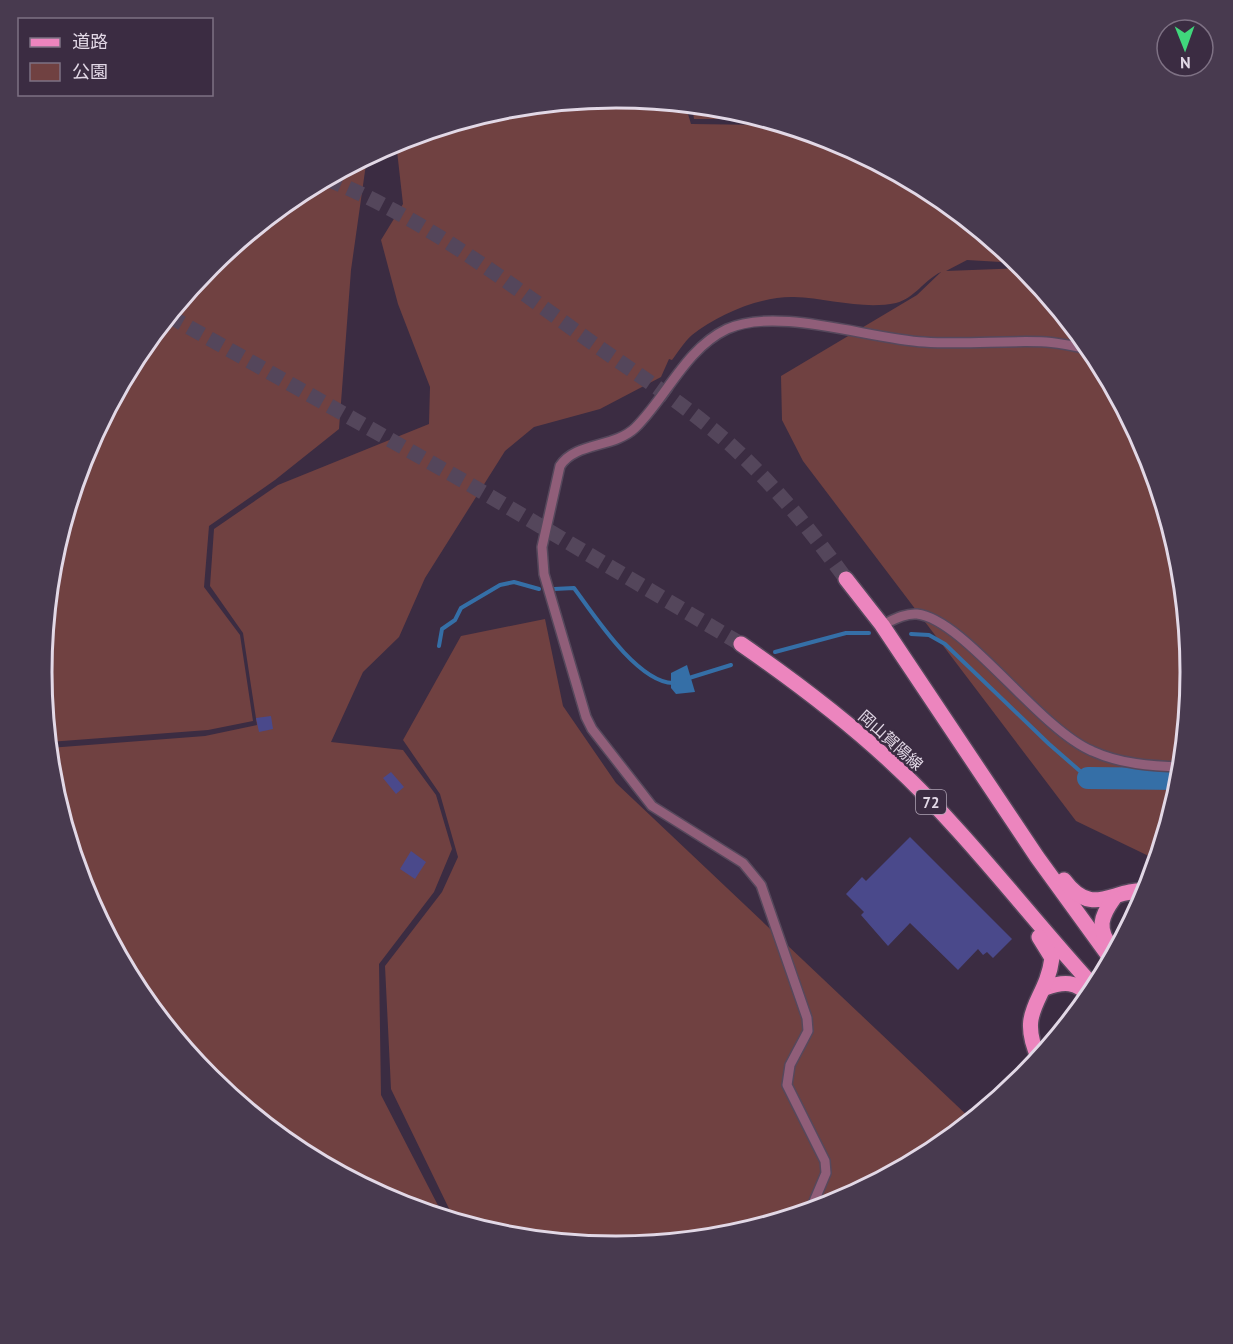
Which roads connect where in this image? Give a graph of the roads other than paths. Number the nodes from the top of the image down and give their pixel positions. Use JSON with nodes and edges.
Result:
{"nodes":[{"id":1,"x":1076,"y":347,"type":"edge"},
{"id":2,"x":846,"y":579,"type":"tunnel mouth"},
{"id":3,"x":882,"y":625,"type":"junction"},
{"id":4,"x":741,"y":644,"type":"tunnel mouth"},
{"id":5,"x":1173,"y":767,"type":"edge"},
{"id":6,"x":1021,"y":833,"type":"junction"},
{"id":7,"x":970,"y":844,"type":"junction"},
{"id":8,"x":1136,"y":892,"type":"edge"},
{"id":9,"x":1114,"y":898,"type":"junction"},
{"id":10,"x":1110,"y":944,"type":"edge"},
{"id":11,"x":1106,"y":951,"type":"edge"},
{"id":12,"x":1088,"y":981,"type":"edge"},
{"id":13,"x":1045,"y":988,"type":"junction"},
{"id":14,"x":1082,"y":989,"type":"edge"},
{"id":15,"x":1035,"y":1050,"type":"edge"},
{"id":16,"x":815,"y":1200,"type":"edge"}],
"edges":[{"from":1,"to":16,"type":"street"},
{"from":2,"to":3,"type":"main road"},
{"from":3,"to":5,"type":"street"},
{"from":3,"to":6,"type":"main road"},
{"from":4,"to":7,"type":"main road","name":"岡山賀陽線","number":"72"},
{"from":6,"to":9,"type":"main road"},
{"from":6,"to":11,"type":"main road"},
{"from":7,"to":12,"type":"main road","name":"岡山賀陽線","number":"72"},
{"from":7,"to":13,"type":"main road"},
{"from":8,"to":9,"type":"main road"},
{"from":9,"to":10,"type":"main road"},
{"from":13,"to":14,"type":"main road"},
{"from":13,"to":15,"type":"main road"}]}
